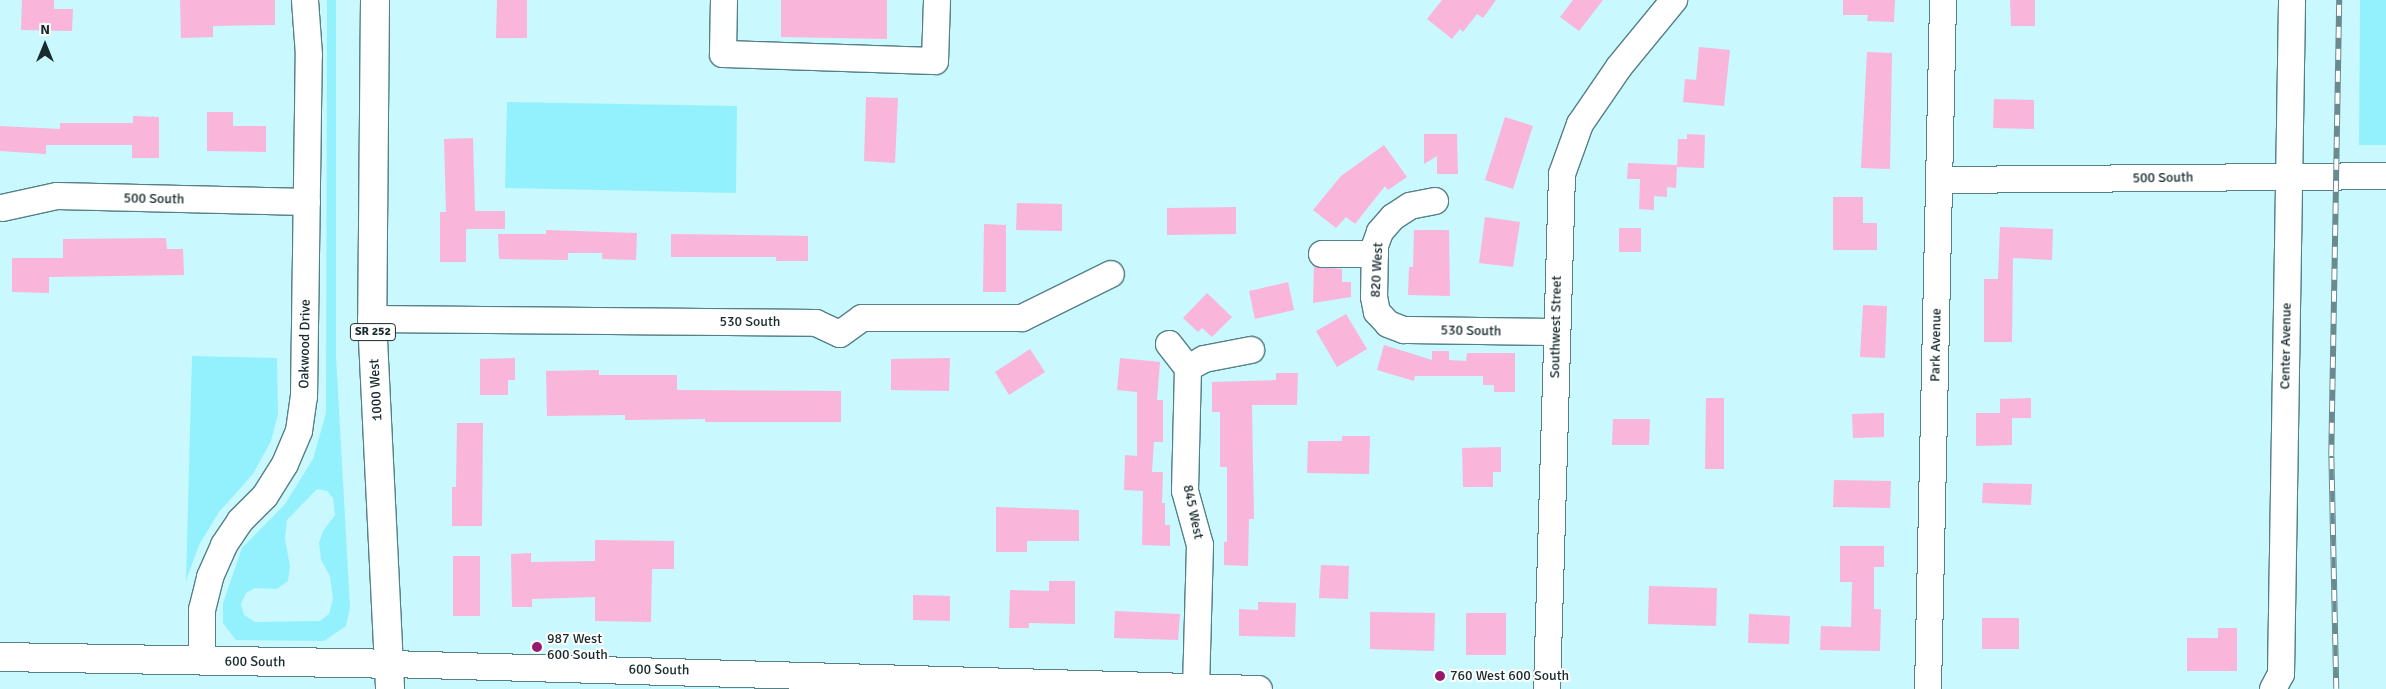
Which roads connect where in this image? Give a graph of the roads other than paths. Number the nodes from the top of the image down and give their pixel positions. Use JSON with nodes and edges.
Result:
{"nodes":[{"id":1,"x":305,"y":0,"type":"edge"},
{"id":2,"x":375,"y":0,"type":"edge"},
{"id":3,"x":724,"y":0,"type":"edge"},
{"id":4,"x":937,"y":0,"type":"edge"},
{"id":5,"x":1674,"y":0,"type":"edge"},
{"id":6,"x":1943,"y":0,"type":"edge"},
{"id":7,"x":2292,"y":0,"type":"edge"},
{"id":8,"x":2386,"y":176,"type":"edge"},
{"id":9,"x":2289,"y":177,"type":"junction"},
{"id":10,"x":1940,"y":180,"type":"junction"},
{"id":11,"x":1435,"y":201,"type":"dead end"},
{"id":12,"x":306,"y":202,"type":"junction"},
{"id":13,"x":2,"y":208,"type":"dead end"},
{"id":14,"x":1322,"y":254,"type":"dead end"},
{"id":15,"x":1375,"y":254,"type":"junction"},
{"id":16,"x":1111,"y":274,"type":"dead end"},
{"id":17,"x":372,"y":319,"type":"junction"},
{"id":18,"x":1388,"y":324,"type":"joint"},
{"id":19,"x":1556,"y":332,"type":"junction"},
{"id":20,"x":1169,"y":344,"type":"dead end"},
{"id":21,"x":1251,"y":350,"type":"dead end"},
{"id":22,"x":1188,"y":368,"type":"junction"},
{"id":23,"x":0,"y":657,"type":"edge"},
{"id":24,"x":202,"y":661,"type":"junction"},
{"id":25,"x":390,"y":677,"type":"edge"},
{"id":26,"x":509,"y":678,"type":"edge"},
{"id":27,"x":685,"y":680,"type":"edge"},
{"id":28,"x":830,"y":682,"type":"edge"},
{"id":29,"x":1030,"y":686,"type":"edge"},
{"id":30,"x":1196,"y":687,"type":"junction"},
{"id":31,"x":1259,"y":689,"type":"edge"},
{"id":32,"x":1547,"y":689,"type":"edge"},
{"id":33,"x":1928,"y":689,"type":"edge"},
{"id":34,"x":2273,"y":689,"type":"edge"}],
"edges":[{"from":1,"to":12,"type":"street","name":"Oakwood Drive"},
{"from":2,"to":17,"type":"main road","name":"1000 West","number":"SR 252"},
{"from":3,"to":4,"type":"street"},
{"from":5,"to":19,"type":"street","name":"Southwest Street"},
{"from":6,"to":10,"type":"street","name":"Park Avenue"},
{"from":7,"to":9,"type":"street","name":"Center Avenue"},
{"from":8,"to":9,"type":"street","name":"500 South"},
{"from":9,"to":10,"type":"street","name":"500 South"},
{"from":9,"to":34,"type":"street","name":"Center Avenue"},
{"from":10,"to":33,"type":"street","name":"Park Avenue"},
{"from":11,"to":15,"type":"street","name":"820 West"},
{"from":12,"to":13,"type":"street","name":"500 South"},
{"from":12,"to":24,"type":"street","name":"Oakwood Drive"},
{"from":14,"to":15,"type":"street"},
{"from":15,"to":18,"type":"street","name":"820 West"},
{"from":16,"to":17,"type":"street","name":"530 South"},
{"from":17,"to":25,"type":"main road","name":"1000 West","number":"SR 252"},
{"from":18,"to":19,"type":"street","name":"530 South"},
{"from":19,"to":32,"type":"street","name":"Southwest Street"},
{"from":20,"to":22,"type":"street"},
{"from":21,"to":22,"type":"street"},
{"from":22,"to":30,"type":"street","name":"845 West"},
{"from":23,"to":24,"type":"main road","name":"600 South"},
{"from":24,"to":25,"type":"main road","name":"600 South"},
{"from":25,"to":26,"type":"street","name":"600 South"},
{"from":26,"to":27,"type":"street","name":"600 South"},
{"from":27,"to":28,"type":"street","name":"600 South"},
{"from":28,"to":29,"type":"street","name":"600 South"},
{"from":29,"to":30,"type":"street","name":"600 South"},
{"from":30,"to":31,"type":"street","name":"600 South"}]}
